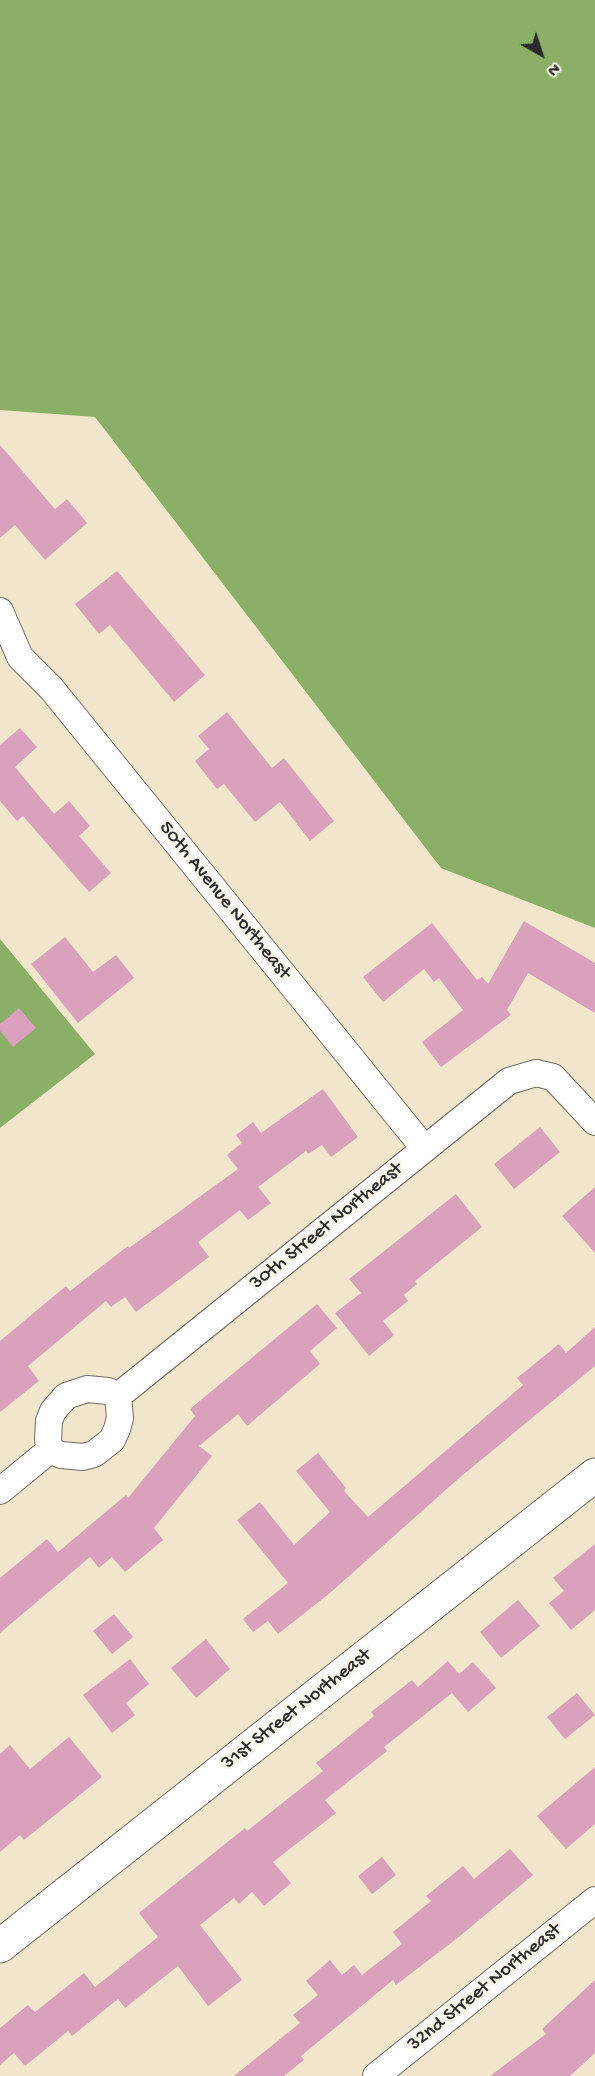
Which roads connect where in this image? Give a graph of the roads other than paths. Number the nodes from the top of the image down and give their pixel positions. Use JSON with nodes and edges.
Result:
{"nodes":[{"id":1,"x":0,"y":611,"type":"edge"},
{"id":2,"x":10,"y":659,"type":"edge"},
{"id":3,"x":595,"y":1122,"type":"edge"},
{"id":4,"x":424,"y":1148,"type":"junction"},
{"id":5,"x":118,"y":1396,"type":"junction"},
{"id":6,"x":50,"y":1450,"type":"junction"},
{"id":7,"x":595,"y":1475,"type":"edge"},
{"id":8,"x":0,"y":1491,"type":"edge"},
{"id":9,"x":595,"y":1900,"type":"edge"},
{"id":10,"x":0,"y":1946,"type":"edge"},
{"id":11,"x":376,"y":2076,"type":"edge"}],
"edges":[{"from":1,"to":2,"type":"street","name":"50th Avenue Northeast"},
{"from":2,"to":4,"type":"street","name":"50th Avenue Northeast"},
{"from":3,"to":4,"type":"street","name":"30th Street Northeast"},
{"from":4,"to":5,"type":"street","name":"30th Street Northeast"},
{"from":5,"to":6,"type":"street"},
{"from":5,"to":6,"type":"street"},
{"from":6,"to":8,"type":"street"},
{"from":7,"to":10,"type":"street","name":"31st Street Northeast"},
{"from":9,"to":11,"type":"street","name":"32nd Street Northeast"}]}
